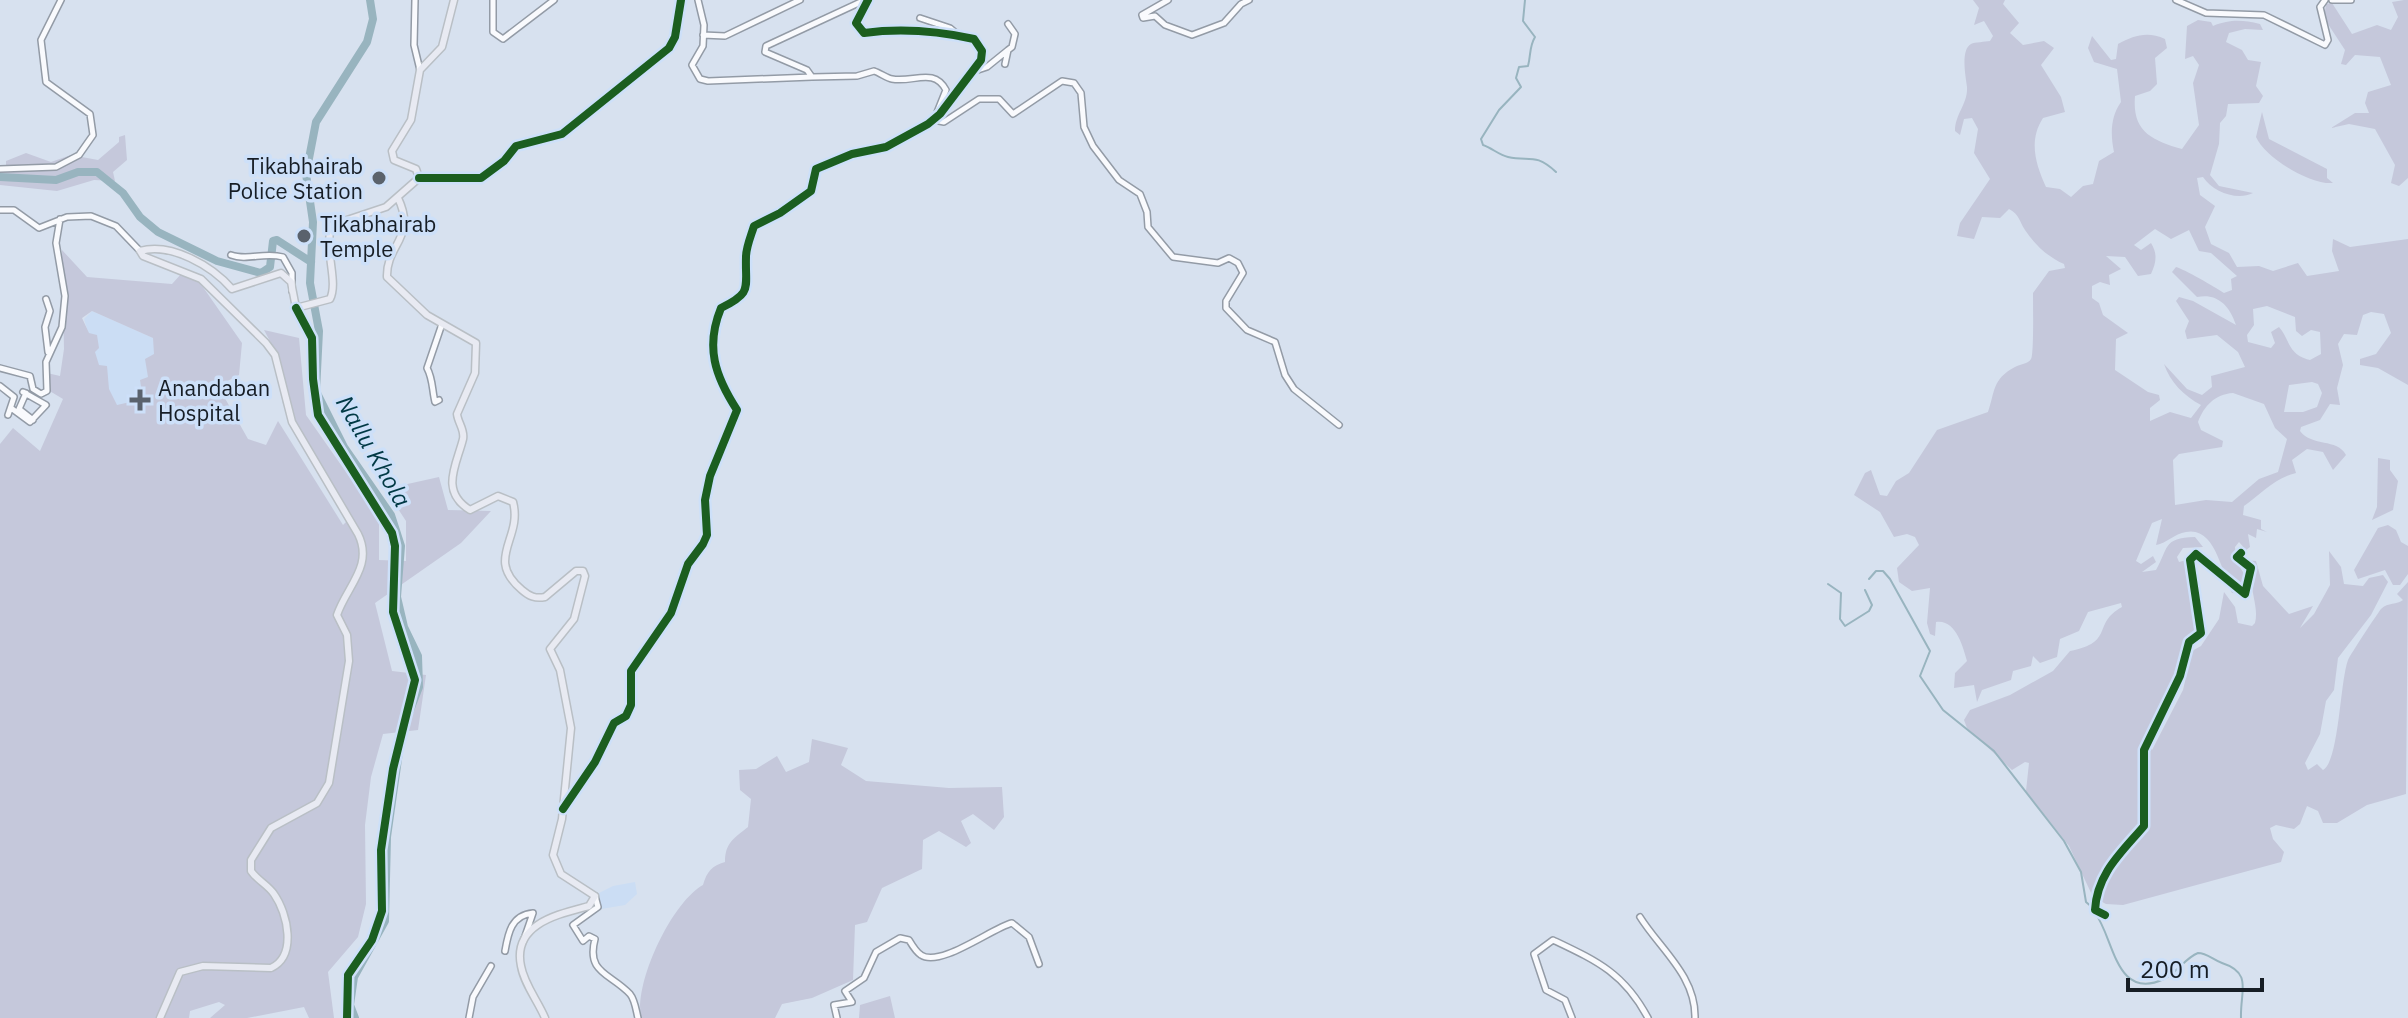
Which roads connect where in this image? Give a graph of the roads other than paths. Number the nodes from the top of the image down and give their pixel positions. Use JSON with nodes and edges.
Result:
{"nodes":[{"id":1,"x":61,"y":0,"type":"edge"},
{"id":2,"x":415,"y":0,"type":"edge"},
{"id":3,"x":454,"y":0,"type":"edge"},
{"id":4,"x":493,"y":0,"type":"edge"},
{"id":5,"x":554,"y":0,"type":"edge"},
{"id":6,"x":681,"y":0,"type":"edge"},
{"id":7,"x":698,"y":0,"type":"edge"},
{"id":8,"x":800,"y":0,"type":"edge"},
{"id":9,"x":866,"y":0,"type":"edge"},
{"id":10,"x":1168,"y":0,"type":"edge"},
{"id":11,"x":1249,"y":0,"type":"edge"},
{"id":12,"x":2176,"y":0,"type":"edge"},
{"id":13,"x":2325,"y":0,"type":"edge"},
{"id":14,"x":2332,"y":0,"type":"edge"},
{"id":15,"x":2351,"y":0,"type":"edge"},
{"id":16,"x":920,"y":18,"type":"dead end"},
{"id":17,"x":1008,"y":24,"type":"dead end"},
{"id":18,"x":956,"y":34,"type":"junction"},
{"id":19,"x":703,"y":35,"type":"junction"},
{"id":20,"x":1008,"y":50,"type":"junction"},
{"id":21,"x":1005,"y":64,"type":"dead end"},
{"id":22,"x":420,"y":70,"type":"junction"},
{"id":23,"x":975,"y":71,"type":"junction"},
{"id":24,"x":812,"y":77,"type":"junction"},
{"id":25,"x":934,"y":120,"type":"junction"},
{"id":26,"x":0,"y":169,"type":"edge"},
{"id":27,"x":419,"y":178,"type":"junction"},
{"id":28,"x":398,"y":198,"type":"junction"},
{"id":29,"x":0,"y":210,"type":"edge"},
{"id":30,"x":60,"y":219,"type":"junction"},
{"id":31,"x":140,"y":251,"type":"junction"},
{"id":32,"x":231,"y":255,"type":"dead end"},
{"id":33,"x":292,"y":291,"type":"junction"},
{"id":34,"x":46,"y":299,"type":"dead end"},
{"id":35,"x":296,"y":308,"type":"junction"},
{"id":36,"x":443,"y":323,"type":"junction"},
{"id":37,"x":48,"y":357,"type":"junction"},
{"id":38,"x":0,"y":368,"type":"edge"},
{"id":39,"x":0,"y":386,"type":"edge"},
{"id":40,"x":439,"y":400,"type":"dead end"},
{"id":41,"x":11,"y":408,"type":"junction"},
{"id":42,"x":8,"y":415,"type":"dead end"},
{"id":43,"x":33,"y":420,"type":"junction"},
{"id":44,"x":1339,"y":425,"type":"dead end"},
{"id":45,"x":2241,"y":553,"type":"dead end"},
{"id":46,"x":563,"y":809,"type":"junction"},
{"id":47,"x":595,"y":896,"type":"junction"},
{"id":48,"x":2105,"y":915,"type":"dead end"},
{"id":49,"x":1640,"y":917,"type":"dead end"},
{"id":50,"x":523,"y":943,"type":"junction"},
{"id":51,"x":505,"y":951,"type":"dead end"},
{"id":52,"x":1039,"y":964,"type":"dead end"},
{"id":53,"x":491,"y":966,"type":"dead end"},
{"id":54,"x":160,"y":1018,"type":"edge"},
{"id":55,"x":347,"y":1018,"type":"edge"},
{"id":56,"x":469,"y":1018,"type":"edge"},
{"id":57,"x":545,"y":1018,"type":"edge"},
{"id":58,"x":638,"y":1018,"type":"edge"},
{"id":59,"x":837,"y":1018,"type":"edge"},
{"id":60,"x":1572,"y":1018,"type":"edge"},
{"id":61,"x":1648,"y":1018,"type":"edge"},
{"id":62,"x":1695,"y":1018,"type":"edge"}],
"edges":[{"from":1,"to":26,"type":"street"},
{"from":2,"to":22,"type":"street"},
{"from":3,"to":22,"type":"main road"},
{"from":4,"to":5,"type":"street"},
{"from":6,"to":27,"type":"street"},
{"from":7,"to":19,"type":"street"},
{"from":8,"to":19,"type":"street"},
{"from":9,"to":18,"type":"street"},
{"from":9,"to":24,"type":"street"},
{"from":10,"to":11,"type":"street"},
{"from":12,"to":13,"type":"street"},
{"from":14,"to":15,"type":"street"},
{"from":16,"to":18,"type":"street"},
{"from":17,"to":20,"type":"street"},
{"from":18,"to":23,"type":"street"},
{"from":19,"to":24,"type":"street"},
{"from":20,"to":21,"type":"street"},
{"from":20,"to":23,"type":"street"},
{"from":22,"to":27,"type":"main road"},
{"from":23,"to":25,"type":"street"},
{"from":24,"to":25,"type":"street"},
{"from":25,"to":44,"type":"street"},
{"from":25,"to":46,"type":"street"},
{"from":27,"to":28,"type":"main road"},
{"from":28,"to":35,"type":"main road"},
{"from":28,"to":36,"type":"main road"},
{"from":29,"to":30,"type":"street"},
{"from":30,"to":31,"type":"street"},
{"from":30,"to":37,"type":"street"},
{"from":31,"to":33,"type":"main road"},
{"from":31,"to":54,"type":"main road"},
{"from":32,"to":33,"type":"street"},
{"from":33,"to":35,"type":"main road"},
{"from":34,"to":37,"type":"street"},
{"from":35,"to":55,"type":"street"},
{"from":36,"to":40,"type":"street"},
{"from":36,"to":46,"type":"main road"},
{"from":37,"to":38,"type":"street"},
{"from":39,"to":41,"type":"street"},
{"from":41,"to":42,"type":"street"},
{"from":41,"to":43,"type":"street"},
{"from":43,"to":43,"type":"street"},
{"from":45,"to":48,"type":"street"},
{"from":46,"to":47,"type":"main road"},
{"from":47,"to":50,"type":"main road"},
{"from":47,"to":58,"type":"street"},
{"from":49,"to":62,"type":"street"},
{"from":50,"to":51,"type":"street"},
{"from":50,"to":57,"type":"main road"},
{"from":52,"to":59,"type":"street"},
{"from":53,"to":56,"type":"street"},
{"from":60,"to":61,"type":"street"}]}
